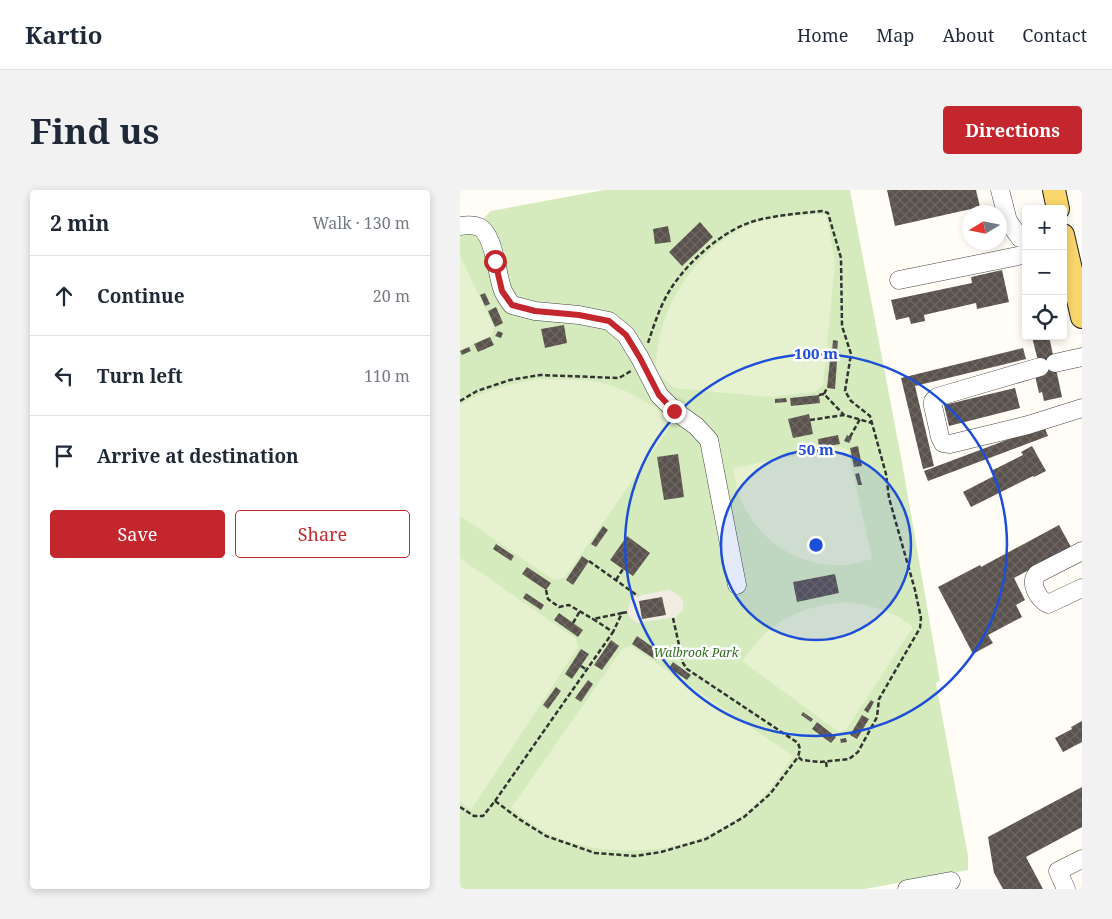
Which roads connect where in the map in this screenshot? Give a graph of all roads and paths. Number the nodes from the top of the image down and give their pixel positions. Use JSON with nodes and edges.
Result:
{"nodes":[{"id":1,"x":1000,"y":190,"type":"edge"},
{"id":2,"x":1054,"y":190,"type":"edge"},
{"id":3,"x":1057,"y":205,"type":"edge"},
{"id":4,"x":460,"y":226,"type":"edge"},
{"id":5,"x":1022,"y":246,"type":"edge"},
{"id":6,"x":1022,"y":250,"type":"edge"},
{"id":7,"x":1065,"y":250,"type":"edge"},
{"id":8,"x":1068,"y":275,"type":"edge"},
{"id":9,"x":899,"y":280,"type":"dead end"},
{"id":10,"x":1082,"y":317,"type":"edge"},
{"id":11,"x":1082,"y":358,"type":"edge"},
{"id":12,"x":827,"y":388,"type":"dead end"},
{"id":13,"x":824,"y":394,"type":"junction"},
{"id":14,"x":819,"y":395,"type":"dead end"},
{"id":15,"x":1082,"y":408,"type":"edge"},
{"id":16,"x":844,"y":415,"type":"junction"},
{"id":17,"x":860,"y":419,"type":"junction"},
{"id":18,"x":810,"y":420,"type":"dead end"},
{"id":19,"x":872,"y":423,"type":"dead end"},
{"id":20,"x":850,"y":437,"type":"dead end"},
{"id":21,"x":1082,"y":551,"type":"edge"},
{"id":22,"x":589,"y":561,"type":"dead end"},
{"id":23,"x":623,"y":569,"type":"dead end"},
{"id":24,"x":616,"y":580,"type":"junction"},
{"id":25,"x":736,"y":585,"type":"dead end"},
{"id":26,"x":1082,"y":588,"type":"edge"},
{"id":27,"x":546,"y":590,"type":"dead end"},
{"id":28,"x":638,"y":596,"type":"dead end"},
{"id":29,"x":580,"y":611,"type":"junction"},
{"id":30,"x":629,"y":612,"type":"dead end"},
{"id":31,"x":622,"y":614,"type":"junction"},
{"id":32,"x":673,"y":618,"type":"dead end"},
{"id":33,"x":593,"y":619,"type":"junction"},
{"id":34,"x":573,"y":623,"type":"dead end"},
{"id":35,"x":613,"y":632,"type":"junction"},
{"id":36,"x":581,"y":666,"type":"dead end"},
{"id":37,"x":587,"y":670,"type":"junction"},
{"id":38,"x":798,"y":757,"type":"dead end"},
{"id":39,"x":826,"y":762,"type":"dead end"},
{"id":40,"x":827,"y":769,"type":"dead end"},
{"id":41,"x":495,"y":801,"type":"dead end"},
{"id":42,"x":1082,"y":859,"type":"edge"},
{"id":43,"x":951,"y":881,"type":"dead end"},
{"id":44,"x":907,"y":889,"type":"edge"},
{"id":45,"x":1066,"y":889,"type":"edge"}],
"edges":[{"from":1,"to":5,"type":"street"},
{"from":2,"to":3,"type":"main road"},
{"from":4,"to":25,"type":"street"},
{"from":6,"to":9,"type":"street"},
{"from":7,"to":8,"type":"main road"},
{"from":8,"to":10,"type":"main road"},
{"from":11,"to":15,"type":"street"},
{"from":12,"to":13,"type":"path"},
{"from":13,"to":14,"type":"path"},
{"from":13,"to":16,"type":"path"},
{"from":16,"to":17,"type":"path"},
{"from":16,"to":18,"type":"path"},
{"from":17,"to":19,"type":"path"},
{"from":17,"to":20,"type":"path"},
{"from":21,"to":26,"type":"street"},
{"from":22,"to":24,"type":"path"},
{"from":23,"to":24,"type":"path"},
{"from":24,"to":28,"type":"path"},
{"from":27,"to":29,"type":"path"},
{"from":29,"to":33,"type":"path"},
{"from":29,"to":34,"type":"path"},
{"from":30,"to":31,"type":"path"},
{"from":31,"to":33,"type":"path"},
{"from":31,"to":35,"type":"path"},
{"from":32,"to":38,"type":"path"},
{"from":33,"to":35,"type":"path"},
{"from":35,"to":37,"type":"path"},
{"from":36,"to":37,"type":"path"},
{"from":37,"to":41,"type":"path"},
{"from":39,"to":40,"type":"path"},
{"from":42,"to":45,"type":"street"},
{"from":43,"to":44,"type":"street"}]}
